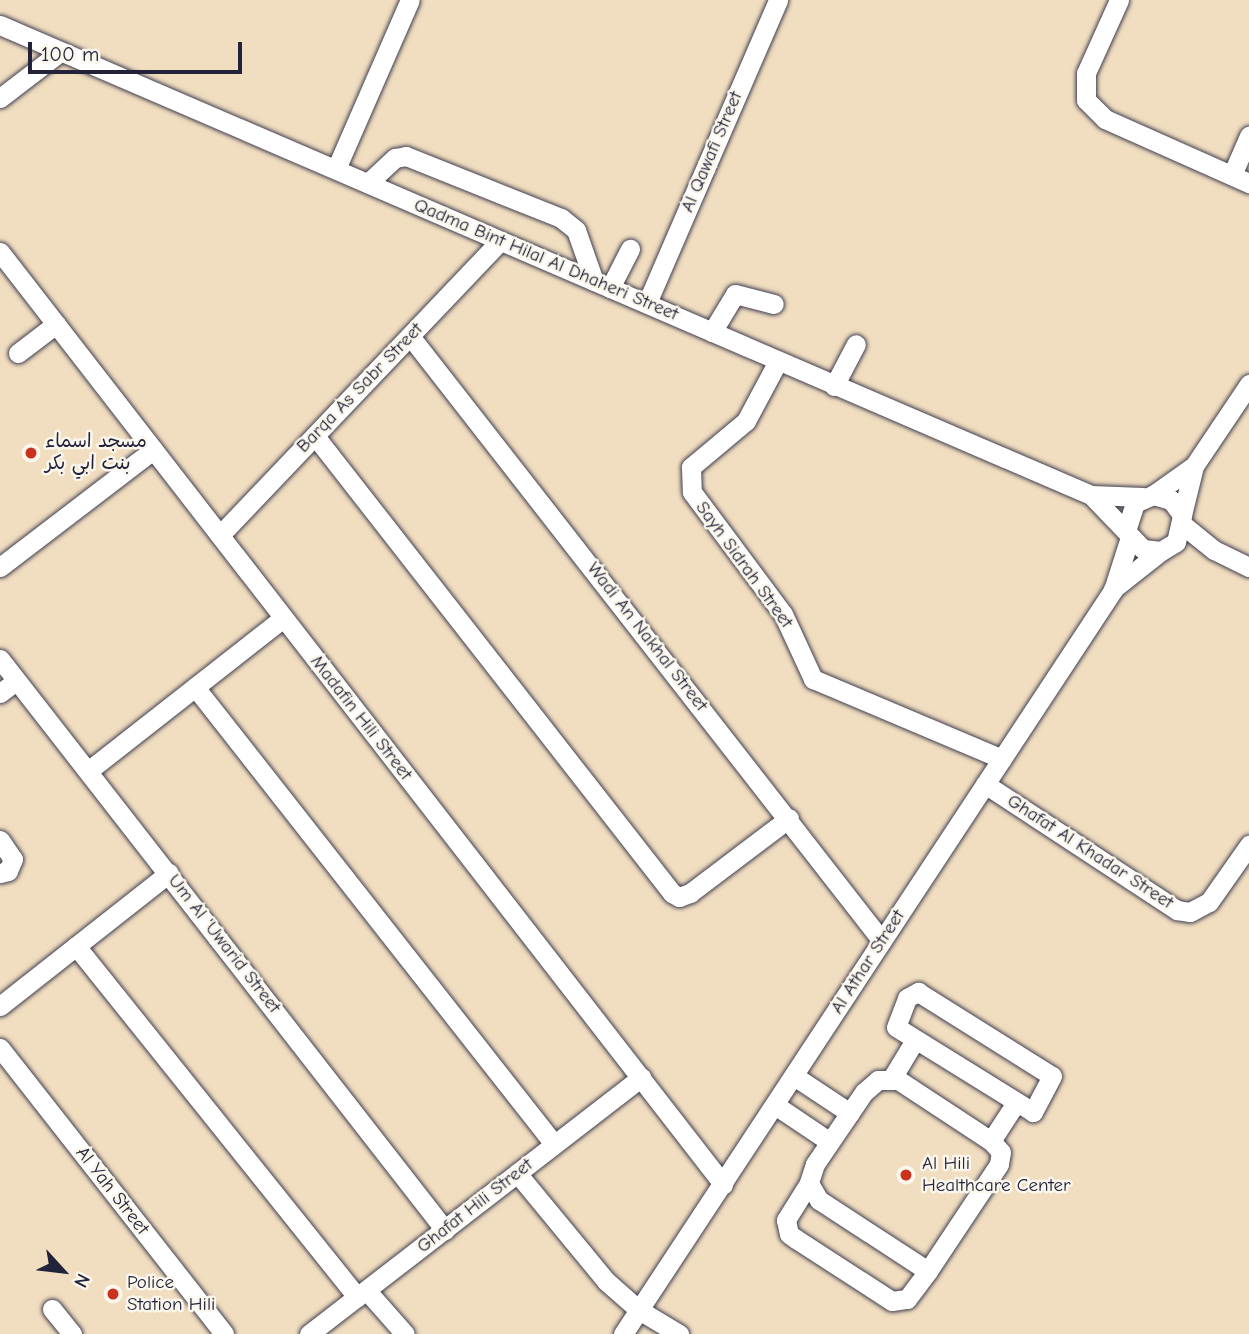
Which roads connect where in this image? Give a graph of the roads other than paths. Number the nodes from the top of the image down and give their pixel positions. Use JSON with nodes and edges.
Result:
{"nodes":[{"id":1,"x":410,"y":0,"type":"edge"},
{"id":2,"x":778,"y":0,"type":"edge"},
{"id":3,"x":1119,"y":0,"type":"edge"},
{"id":4,"x":0,"y":25,"type":"edge"},
{"id":5,"x":60,"y":52,"type":"junction"},
{"id":6,"x":0,"y":99,"type":"edge"},
{"id":7,"x":1249,"y":136,"type":"edge"},
{"id":8,"x":336,"y":169,"type":"junction"},
{"id":9,"x":1240,"y":179,"type":"edge"},
{"id":10,"x":368,"y":183,"type":"junction"},
{"id":11,"x":500,"y":241,"type":"junction"},
{"id":12,"x":630,"y":249,"type":"dead end"},
{"id":13,"x":0,"y":252,"type":"edge"},
{"id":14,"x":602,"y":284,"type":"junction"},
{"id":15,"x":647,"y":303,"type":"junction"},
{"id":16,"x":774,"y":304,"type":"dead end"},
{"id":17,"x":56,"y":324,"type":"junction"},
{"id":18,"x":712,"y":332,"type":"junction"},
{"id":19,"x":410,"y":335,"type":"junction"},
{"id":20,"x":856,"y":344,"type":"dead end"},
{"id":21,"x":18,"y":353,"type":"dead end"},
{"id":22,"x":778,"y":361,"type":"junction"},
{"id":23,"x":1249,"y":384,"type":"edge"},
{"id":24,"x":834,"y":386,"type":"junction"},
{"id":25,"x":315,"y":436,"type":"junction"},
{"id":26,"x":153,"y":450,"type":"junction"},
{"id":27,"x":1194,"y":466,"type":"junction"},
{"id":28,"x":1091,"y":495,"type":"junction"},
{"id":29,"x":1148,"y":496,"type":"junction"},
{"id":30,"x":1183,"y":520,"type":"junction"},
{"id":31,"x":1129,"y":533,"type":"junction"},
{"id":32,"x":220,"y":535,"type":"junction"},
{"id":33,"x":1165,"y":549,"type":"junction"},
{"id":34,"x":1213,"y":550,"type":"junction"},
{"id":35,"x":0,"y":567,"type":"edge"},
{"id":36,"x":1249,"y":567,"type":"edge"},
{"id":37,"x":1113,"y":590,"type":"junction"},
{"id":38,"x":283,"y":618,"type":"junction"},
{"id":39,"x":0,"y":659,"type":"edge"},
{"id":40,"x":16,"y":681,"type":"junction"},
{"id":41,"x":195,"y":687,"type":"junction"},
{"id":42,"x":0,"y":693,"type":"edge"},
{"id":43,"x":1002,"y":760,"type":"junction"},
{"id":44,"x":88,"y":771,"type":"junction"},
{"id":45,"x":985,"y":784,"type":"junction"},
{"id":46,"x":789,"y":818,"type":"junction"},
{"id":47,"x":0,"y":840,"type":"edge"},
{"id":48,"x":1249,"y":845,"type":"edge"},
{"id":49,"x":0,"y":873,"type":"edge"},
{"id":50,"x":169,"y":873,"type":"junction"},
{"id":51,"x":882,"y":941,"type":"junction"},
{"id":52,"x":76,"y":947,"type":"junction"},
{"id":53,"x":0,"y":1006,"type":"edge"},
{"id":54,"x":915,"y":1040,"type":"junction"},
{"id":55,"x":0,"y":1048,"type":"edge"},
{"id":56,"x":793,"y":1076,"type":"junction"},
{"id":57,"x":641,"y":1077,"type":"junction"},
{"id":58,"x":892,"y":1078,"type":"junction"},
{"id":59,"x":1015,"y":1104,"type":"junction"},
{"id":60,"x":775,"y":1105,"type":"junction"},
{"id":61,"x":850,"y":1113,"type":"junction"},
{"id":62,"x":991,"y":1141,"type":"junction"},
{"id":63,"x":830,"y":1142,"type":"junction"},
{"id":64,"x":554,"y":1144,"type":"junction"},
{"id":65,"x":517,"y":1173,"type":"junction"},
{"id":66,"x":809,"y":1183,"type":"junction"},
{"id":67,"x":723,"y":1184,"type":"junction"},
{"id":68,"x":445,"y":1230,"type":"junction"},
{"id":69,"x":928,"y":1271,"type":"junction"},
{"id":70,"x":362,"y":1294,"type":"junction"},
{"id":71,"x":52,"y":1309,"type":"dead end"},
{"id":72,"x":639,"y":1310,"type":"junction"},
{"id":73,"x":72,"y":1334,"type":"edge"},
{"id":74,"x":224,"y":1334,"type":"edge"},
{"id":75,"x":309,"y":1334,"type":"edge"},
{"id":76,"x":405,"y":1334,"type":"edge"},
{"id":77,"x":623,"y":1334,"type":"edge"},
{"id":78,"x":678,"y":1334,"type":"edge"}],
"edges":[{"from":1,"to":8,"type":"street"},
{"from":2,"to":15,"type":"street","name":"Al Qawafi Street"},
{"from":3,"to":9,"type":"street"},
{"from":4,"to":5,"type":"street","name":"Qadma Bint Hilal Al Dhaheri Street"},
{"from":5,"to":6,"type":"street"},
{"from":5,"to":8,"type":"street","name":"Qadma Bint Hilal Al Dhaheri Street"},
{"from":7,"to":9,"type":"street"},
{"from":8,"to":10,"type":"street","name":"Qadma Bint Hilal Al Dhaheri Street"},
{"from":10,"to":11,"type":"street","name":"Qadma Bint Hilal Al Dhaheri Street"},
{"from":10,"to":14,"type":"street"},
{"from":11,"to":14,"type":"street","name":"Qadma Bint Hilal Al Dhaheri Street"},
{"from":11,"to":19,"type":"street","name":"Barqa As Sabr Street"},
{"from":12,"to":14,"type":"street"},
{"from":13,"to":17,"type":"street","name":"Madafin Hili Street"},
{"from":14,"to":15,"type":"street","name":"Qadma Bint Hilal Al Dhaheri Street"},
{"from":15,"to":18,"type":"street","name":"Qadma Bint Hilal Al Dhaheri Street"},
{"from":16,"to":18,"type":"street"},
{"from":17,"to":21,"type":"street"},
{"from":17,"to":26,"type":"street","name":"Madafin Hili Street"},
{"from":18,"to":22,"type":"street","name":"Qadma Bint Hilal Al Dhaheri Street"},
{"from":19,"to":25,"type":"street","name":"Barqa As Sabr Street"},
{"from":19,"to":46,"type":"street","name":"Wadi An Nakhal Street"},
{"from":20,"to":24,"type":"street"},
{"from":22,"to":24,"type":"street","name":"Qadma Bint Hilal Al Dhaheri Street"},
{"from":22,"to":43,"type":"street","name":"Sayh Sidrah Street"},
{"from":23,"to":27,"type":"street"},
{"from":24,"to":28,"type":"street","name":"Qadma Bint Hilal Al Dhaheri Street"},
{"from":25,"to":32,"type":"street","name":"Barqa As Sabr Street"},
{"from":25,"to":46,"type":"street"},
{"from":26,"to":32,"type":"street","name":"Madafin Hili Street"},
{"from":26,"to":35,"type":"street"},
{"from":27,"to":29,"type":"street"},
{"from":27,"to":30,"type":"street"},
{"from":28,"to":29,"type":"street","name":"Qadma Bint Hilal Al Dhaheri Street"},
{"from":28,"to":31,"type":"street","name":"Qadma Bint Hilal Al Dhaheri Street"},
{"from":29,"to":30,"type":"street"},
{"from":29,"to":31,"type":"street"},
{"from":30,"to":33,"type":"street"},
{"from":30,"to":34,"type":"street"},
{"from":31,"to":33,"type":"street"},
{"from":31,"to":37,"type":"street","name":"Al Athar Street"},
{"from":32,"to":38,"type":"street","name":"Madafin Hili Street"},
{"from":33,"to":34,"type":"street"},
{"from":33,"to":37,"type":"street","name":"Al Athar Street"},
{"from":34,"to":36,"type":"street"},
{"from":37,"to":43,"type":"street","name":"Al Athar Street"},
{"from":38,"to":41,"type":"street"},
{"from":38,"to":57,"type":"street","name":"Madafin Hili Street"},
{"from":39,"to":40,"type":"street","name":"Um Al 'Uwarid Street"},
{"from":40,"to":42,"type":"street"},
{"from":40,"to":44,"type":"street","name":"Um Al 'Uwarid Street"},
{"from":41,"to":44,"type":"street"},
{"from":41,"to":64,"type":"street"},
{"from":43,"to":45,"type":"street","name":"Al Athar Street"},
{"from":44,"to":50,"type":"street","name":"Um Al 'Uwarid Street"},
{"from":45,"to":48,"type":"street","name":"Ghafat Al Khadar Street"},
{"from":45,"to":51,"type":"street","name":"Al Athar Street"},
{"from":46,"to":51,"type":"street","name":"Wadi An Nakhal Street"},
{"from":47,"to":49,"type":"street"},
{"from":50,"to":52,"type":"street"},
{"from":50,"to":68,"type":"street","name":"Um Al 'Uwarid Street"},
{"from":51,"to":56,"type":"street","name":"Al Athar Street"},
{"from":52,"to":53,"type":"street"},
{"from":52,"to":70,"type":"street"},
{"from":54,"to":58,"type":"street"},
{"from":54,"to":59,"type":"street"},
{"from":54,"to":59,"type":"street"},
{"from":55,"to":74,"type":"street","name":"Al Yah Street"},
{"from":56,"to":60,"type":"street","name":"Al Athar Street"},
{"from":56,"to":61,"type":"street"},
{"from":57,"to":64,"type":"street","name":"Ghafat Hili Street"},
{"from":57,"to":67,"type":"street","name":"Madafin Hili Street"},
{"from":58,"to":61,"type":"street"},
{"from":58,"to":62,"type":"street"},
{"from":59,"to":62,"type":"street"},
{"from":60,"to":63,"type":"street"},
{"from":60,"to":67,"type":"street","name":"Al Athar Street"},
{"from":61,"to":63,"type":"street"},
{"from":62,"to":69,"type":"street"},
{"from":63,"to":66,"type":"street"},
{"from":64,"to":65,"type":"street","name":"Ghafat Hili Street"},
{"from":65,"to":68,"type":"street","name":"Ghafat Hili Street"},
{"from":65,"to":72,"type":"street"},
{"from":66,"to":69,"type":"street"},
{"from":66,"to":69,"type":"street"},
{"from":67,"to":72,"type":"street","name":"Al Athar Street"},
{"from":68,"to":70,"type":"street","name":"Ghafat Hili Street"},
{"from":70,"to":75,"type":"street","name":"Ghafat Hili Street"},
{"from":70,"to":76,"type":"street"},
{"from":71,"to":73,"type":"street"},
{"from":72,"to":77,"type":"street","name":"Al Athar Street"},
{"from":72,"to":78,"type":"street"}]}
